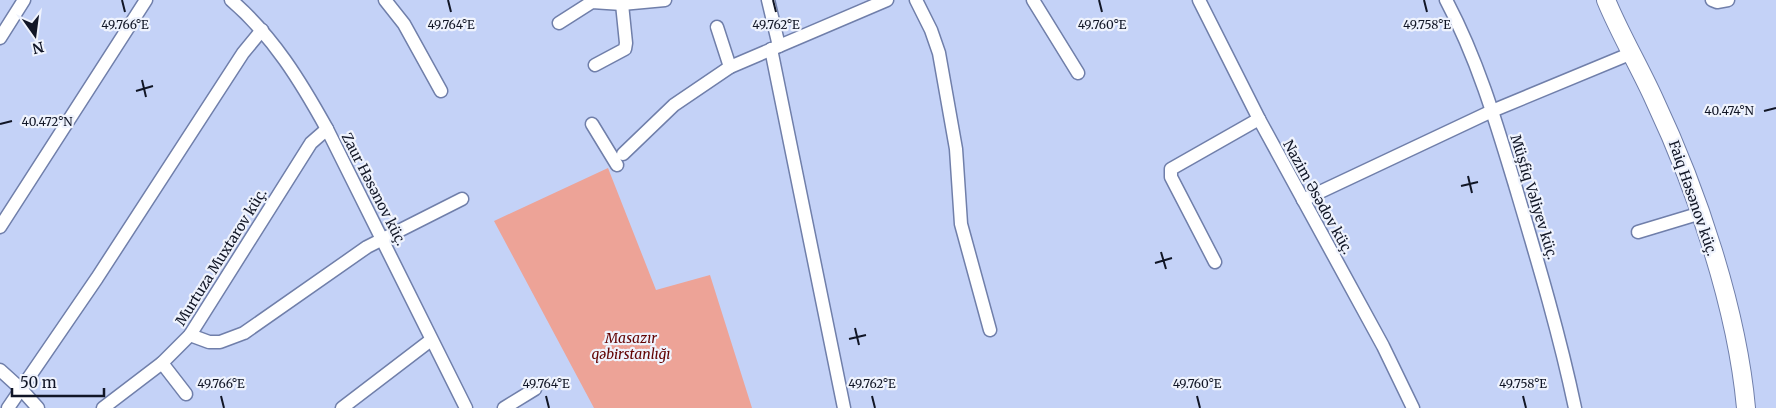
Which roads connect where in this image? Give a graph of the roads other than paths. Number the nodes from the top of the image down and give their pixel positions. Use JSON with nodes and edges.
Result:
{"nodes":[{"id":1,"x":24,"y":0,"type":"edge"},
{"id":2,"x":146,"y":0,"type":"edge"},
{"id":3,"x":231,"y":0,"type":"edge"},
{"id":4,"x":385,"y":0,"type":"edge"},
{"id":5,"x":665,"y":0,"type":"edge"},
{"id":6,"x":768,"y":0,"type":"edge"},
{"id":7,"x":887,"y":0,"type":"edge"},
{"id":8,"x":916,"y":0,"type":"edge"},
{"id":9,"x":1033,"y":0,"type":"edge"},
{"id":10,"x":1199,"y":0,"type":"edge"},
{"id":11,"x":1446,"y":0,"type":"edge"},
{"id":12,"x":1606,"y":0,"type":"edge"},
{"id":13,"x":1712,"y":0,"type":"edge"},
{"id":14,"x":1728,"y":0,"type":"edge"},
{"id":15,"x":622,"y":4,"type":"junction"},
{"id":16,"x":559,"y":23,"type":"dead end"},
{"id":17,"x":717,"y":28,"type":"dead end"},
{"id":18,"x":262,"y":30,"type":"junction"},
{"id":19,"x":0,"y":38,"type":"edge"},
{"id":20,"x":775,"y":47,"type":"junction"},
{"id":21,"x":1632,"y":53,"type":"junction"},
{"id":22,"x":595,"y":65,"type":"dead end"},
{"id":23,"x":730,"y":67,"type":"junction"},
{"id":24,"x":1078,"y":73,"type":"dead end"},
{"id":25,"x":441,"y":91,"type":"dead end"},
{"id":26,"x":1492,"y":111,"type":"junction"},
{"id":27,"x":1258,"y":119,"type":"junction"},
{"id":28,"x":592,"y":124,"type":"dead end"},
{"id":29,"x":327,"y":129,"type":"junction"},
{"id":30,"x":462,"y":199,"type":"dead end"},
{"id":31,"x":1303,"y":200,"type":"junction"},
{"id":32,"x":1700,"y":213,"type":"junction"},
{"id":33,"x":0,"y":227,"type":"edge"},
{"id":34,"x":1638,"y":232,"type":"dead end"},
{"id":35,"x":382,"y":239,"type":"junction"},
{"id":36,"x":1215,"y":262,"type":"dead end"},
{"id":37,"x":990,"y":330,"type":"dead end"},
{"id":38,"x":190,"y":335,"type":"junction"},
{"id":39,"x":431,"y":340,"type":"junction"},
{"id":40,"x":162,"y":363,"type":"junction"},
{"id":41,"x":0,"y":370,"type":"edge"},
{"id":42,"x":21,"y":389,"type":"junction"},
{"id":43,"x":535,"y":389,"type":"dead end"},
{"id":44,"x":186,"y":394,"type":"dead end"},
{"id":45,"x":8,"y":408,"type":"edge"},
{"id":46,"x":38,"y":408,"type":"edge"},
{"id":47,"x":103,"y":408,"type":"edge"},
{"id":48,"x":342,"y":408,"type":"edge"},
{"id":49,"x":466,"y":408,"type":"edge"},
{"id":50,"x":504,"y":408,"type":"edge"},
{"id":51,"x":844,"y":408,"type":"edge"},
{"id":52,"x":1413,"y":408,"type":"edge"},
{"id":53,"x":1575,"y":408,"type":"edge"},
{"id":54,"x":1746,"y":408,"type":"edge"}],
"edges":[{"from":1,"to":19,"type":"street"},
{"from":2,"to":33,"type":"street"},
{"from":3,"to":18,"type":"street","name":"Zaur Həsənov küç."},
{"from":4,"to":25,"type":"street"},
{"from":5,"to":15,"type":"street"},
{"from":6,"to":20,"type":"street"},
{"from":7,"to":20,"type":"street"},
{"from":8,"to":37,"type":"street"},
{"from":9,"to":24,"type":"street"},
{"from":10,"to":27,"type":"street","name":"Nazim Əsədov küç."},
{"from":11,"to":26,"type":"street","name":"Müşfiq Vəliyev küç."},
{"from":12,"to":21,"type":"street","name":"Faiq Həsənov küç."},
{"from":13,"to":14,"type":"street"},
{"from":15,"to":16,"type":"street"},
{"from":15,"to":22,"type":"street"},
{"from":17,"to":23,"type":"street"},
{"from":18,"to":29,"type":"street","name":"Zaur Həsənov küç."},
{"from":18,"to":42,"type":"street"},
{"from":20,"to":23,"type":"street"},
{"from":20,"to":51,"type":"street"},
{"from":21,"to":26,"type":"street"},
{"from":21,"to":32,"type":"street","name":"Faiq Həsənov küç."},
{"from":23,"to":28,"type":"street"},
{"from":26,"to":31,"type":"street"},
{"from":26,"to":53,"type":"street","name":"Müşfiq Vəliyev küç."},
{"from":27,"to":31,"type":"street","name":"Nazim Əsədov küç."},
{"from":27,"to":36,"type":"street"},
{"from":29,"to":35,"type":"street","name":"Zaur Həsənov küç."},
{"from":29,"to":38,"type":"street","name":"Murtuza Muxtarov küç."},
{"from":30,"to":35,"type":"street"},
{"from":31,"to":52,"type":"street","name":"Nazim Əsədov küç."},
{"from":32,"to":34,"type":"street"},
{"from":32,"to":54,"type":"street","name":"Faiq Həsənov küç."},
{"from":35,"to":38,"type":"street"},
{"from":35,"to":39,"type":"street","name":"Zaur Həsənov küç."},
{"from":38,"to":40,"type":"street","name":"Murtuza Muxtarov küç."},
{"from":39,"to":48,"type":"street"},
{"from":39,"to":49,"type":"street","name":"Zaur Həsənov küç."},
{"from":40,"to":44,"type":"street"},
{"from":40,"to":47,"type":"street","name":"Murtuza Muxtarov küç."},
{"from":41,"to":42,"type":"street"},
{"from":42,"to":45,"type":"street"},
{"from":42,"to":46,"type":"street"},
{"from":43,"to":50,"type":"street"}]}
